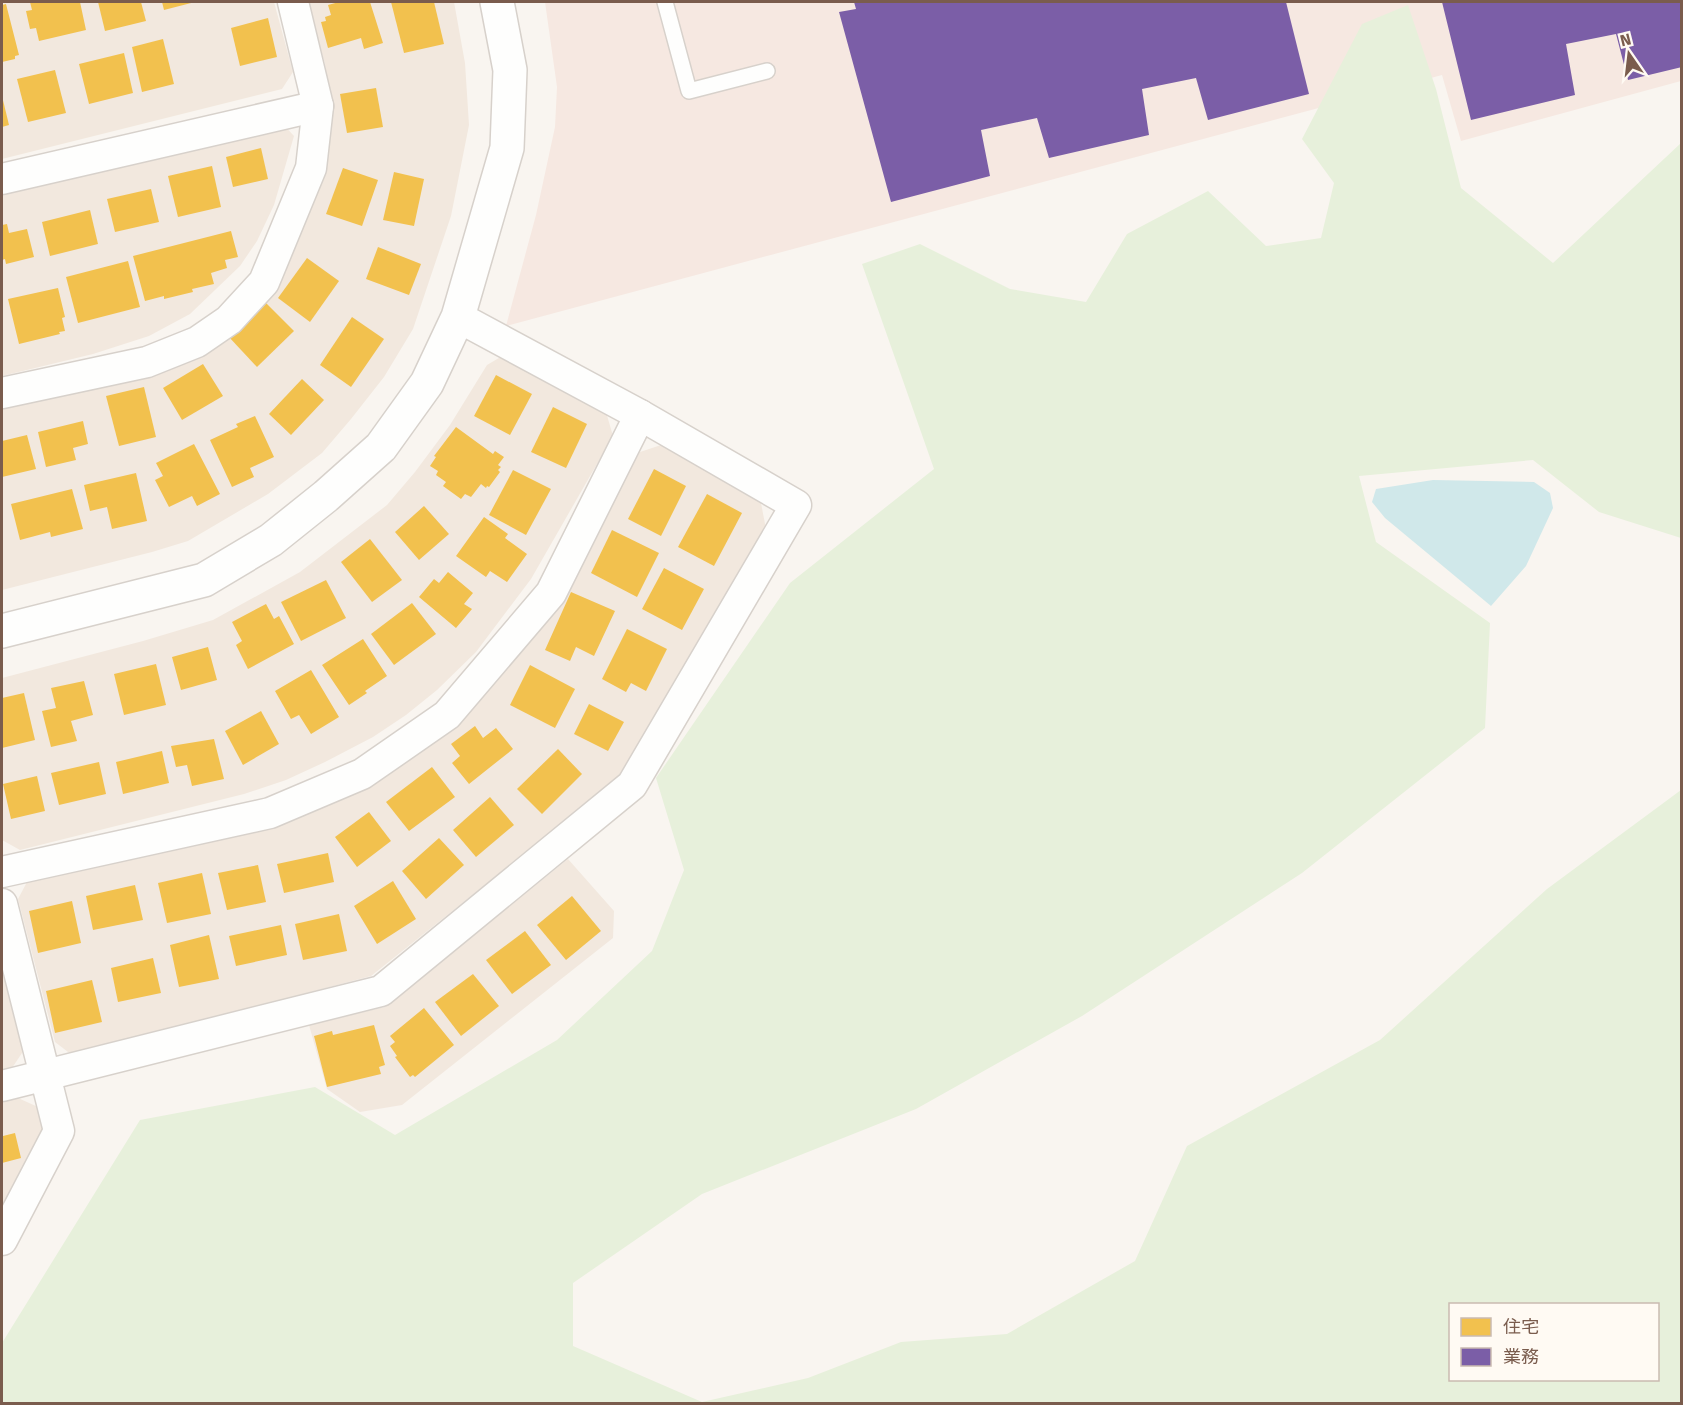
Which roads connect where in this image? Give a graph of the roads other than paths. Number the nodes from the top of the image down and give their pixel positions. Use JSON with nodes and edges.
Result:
{"nodes":[{"id":1,"x":293,"y":2,"type":"edge"},
{"id":2,"x":497,"y":2,"type":"edge"},
{"id":3,"x":665,"y":2,"type":"edge"},
{"id":4,"x":768,"y":71,"type":"dead end"},
{"id":5,"x":318,"y":106,"type":"junction"},
{"id":6,"x":2,"y":179,"type":"edge"},
{"id":7,"x":458,"y":317,"type":"junction"},
{"id":8,"x":2,"y":393,"type":"edge"},
{"id":9,"x":640,"y":415,"type":"junction"},
{"id":10,"x":2,"y":631,"type":"edge"},
{"id":11,"x":2,"y":872,"type":"edge"},
{"id":12,"x":2,"y":904,"type":"edge"},
{"id":13,"x":46,"y":1075,"type":"junction"},
{"id":14,"x":2,"y":1086,"type":"edge"},
{"id":15,"x":2,"y":1240,"type":"edge"}],
"edges":[{"from":1,"to":5,"type":"street"},
{"from":2,"to":7,"type":"street"},
{"from":3,"to":4,"type":"lane"},
{"from":5,"to":6,"type":"street"},
{"from":5,"to":8,"type":"street"},
{"from":7,"to":9,"type":"street"},
{"from":7,"to":10,"type":"street"},
{"from":9,"to":11,"type":"street"},
{"from":9,"to":13,"type":"street"},
{"from":12,"to":13,"type":"street"},
{"from":13,"to":14,"type":"street"},
{"from":13,"to":15,"type":"street"}]}
